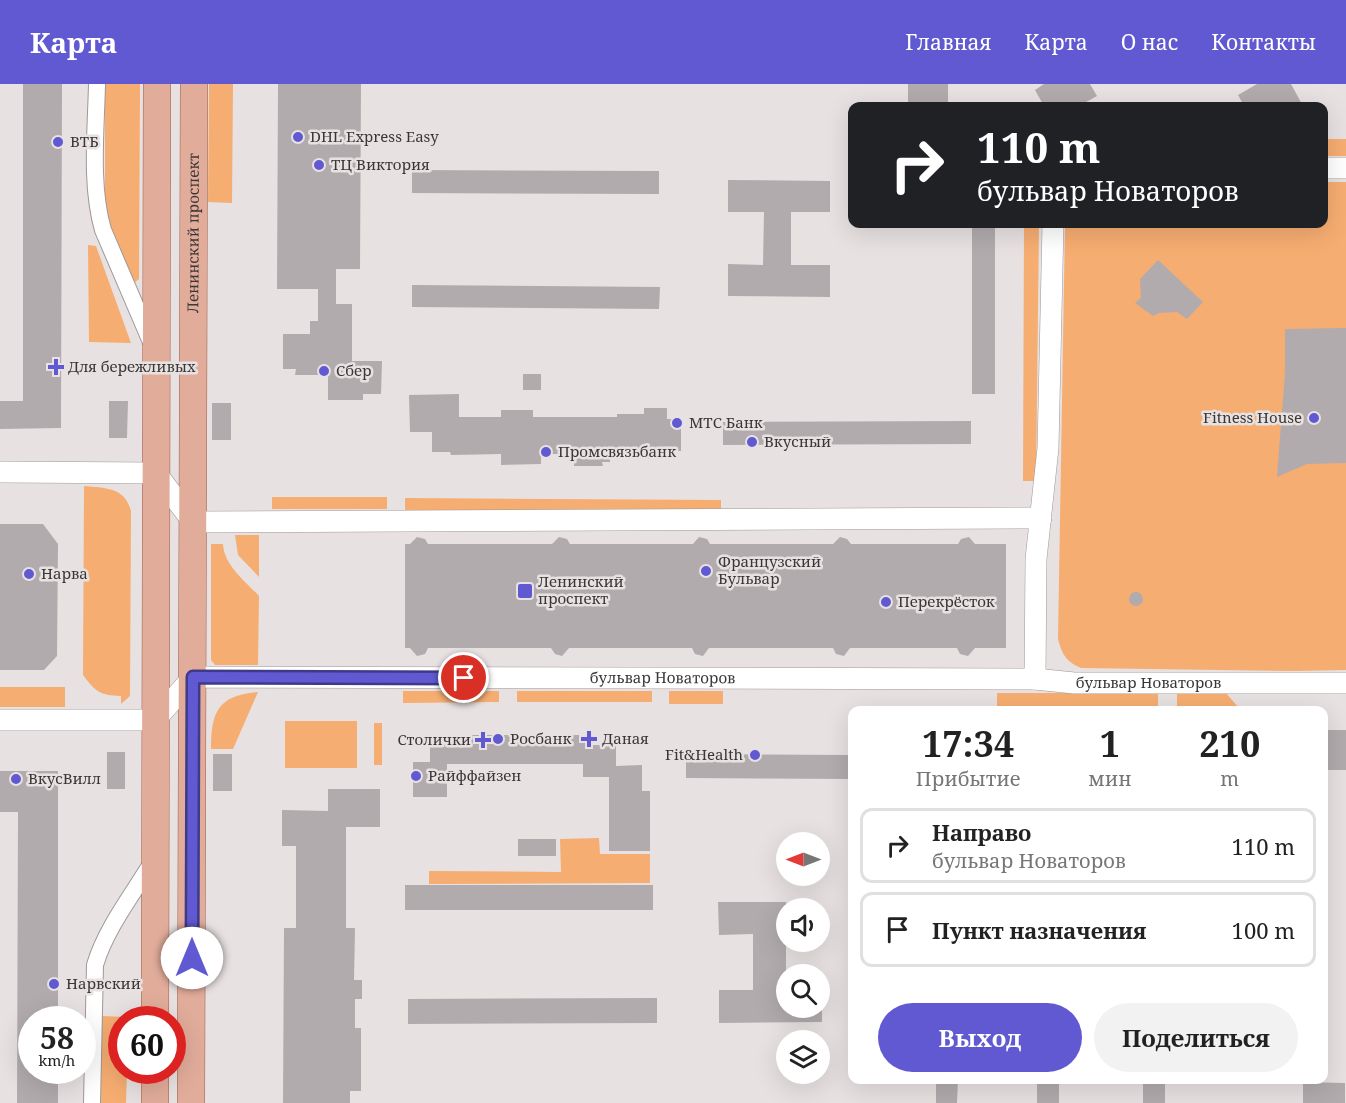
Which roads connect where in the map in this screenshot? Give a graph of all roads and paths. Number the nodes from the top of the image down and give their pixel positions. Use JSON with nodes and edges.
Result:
{"nodes":[{"id":1,"x":97,"y":84,"type":"edge"},
{"id":2,"x":157,"y":84,"type":"edge"},
{"id":3,"x":194,"y":84,"type":"edge"},
{"id":4,"x":1328,"y":168,"type":"edge"},
{"id":5,"x":1346,"y":168,"type":"edge"},
{"id":6,"x":1053,"y":228,"type":"edge"},
{"id":7,"x":156,"y":354,"type":"junction"},
{"id":8,"x":0,"y":472,"type":"edge"},
{"id":9,"x":156,"y":473,"type":"junction"},
{"id":10,"x":1041,"y":518,"type":"junction"},
{"id":11,"x":156,"y":522,"type":"junction"},
{"id":12,"x":193,"y":522,"type":"junction"},
{"id":13,"x":156,"y":677,"type":"junction"},
{"id":14,"x":193,"y":677,"type":"junction"},
{"id":15,"x":1035,"y":678,"type":"junction"},
{"id":16,"x":1346,"y":683,"type":"edge"},
{"id":17,"x":0,"y":720,"type":"edge"},
{"id":18,"x":156,"y":720,"type":"junction"},
{"id":19,"x":156,"y":858,"type":"junction"},
{"id":20,"x":155,"y":1006,"type":"edge"},
{"id":21,"x":155,"y":1084,"type":"edge"},
{"id":22,"x":92,"y":1103,"type":"edge"},
{"id":23,"x":155,"y":1103,"type":"edge"},
{"id":24,"x":191,"y":1103,"type":"edge"}],
"edges":[{"from":1,"to":7,"type":"street"},
{"from":2,"to":7,"type":"main road"},
{"from":3,"to":12,"type":"main road","name":"Ленинский проспект"},
{"from":4,"to":5,"type":"street"},
{"from":6,"to":10,"type":"street"},
{"from":7,"to":9,"type":"main road"},
{"from":8,"to":9,"type":"street"},
{"from":9,"to":11,"type":"main road"},
{"from":9,"to":12,"type":"street"},
{"from":10,"to":12,"type":"street"},
{"from":10,"to":15,"type":"street"},
{"from":11,"to":12,"type":"main road"},
{"from":11,"to":13,"type":"main road"},
{"from":12,"to":14,"type":"main road","name":"Ленинский проспект"},
{"from":13,"to":14,"type":"main road"},
{"from":13,"to":18,"type":"main road"},
{"from":14,"to":15,"type":"street","name":"бульвар Новаторов"},
{"from":14,"to":18,"type":"street"},
{"from":14,"to":24,"type":"main road","name":"Ленинский проспект"},
{"from":15,"to":16,"type":"street","name":"бульвар Новаторов"},
{"from":17,"to":18,"type":"street"},
{"from":18,"to":19,"type":"main road"},
{"from":19,"to":20,"type":"main road"},
{"from":19,"to":22,"type":"street"},
{"from":21,"to":23,"type":"main road"}]}
